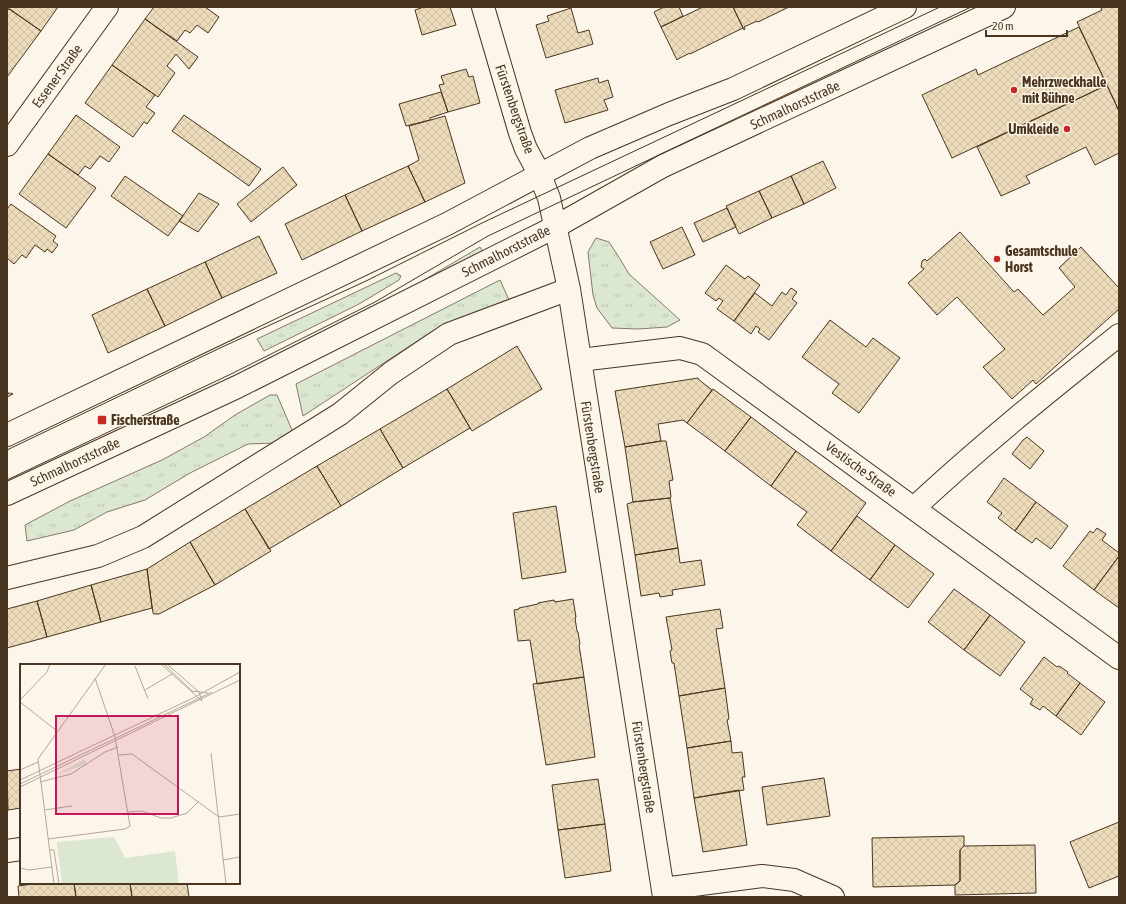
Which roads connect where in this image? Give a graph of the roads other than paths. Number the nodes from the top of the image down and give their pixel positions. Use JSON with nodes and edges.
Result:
{"nodes":[{"id":1,"x":107,"y":7,"type":"edge"},
{"id":2,"x":483,"y":7,"type":"edge"},
{"id":3,"x":905,"y":7,"type":"edge"},
{"id":4,"x":1004,"y":7,"type":"edge"},
{"id":5,"x":8,"y":142,"type":"edge"},
{"id":6,"x":540,"y":175,"type":"junction"},
{"id":7,"x":555,"y":226,"type":"junction"},
{"id":8,"x":570,"y":289,"type":"junction"},
{"id":9,"x":1119,"y":335,"type":"edge"},
{"id":10,"x":580,"y":360,"type":"junction"},
{"id":11,"x":7,"y":435,"type":"edge"},
{"id":12,"x":7,"y":494,"type":"edge"},
{"id":13,"x":914,"y":508,"type":"junction"},
{"id":14,"x":7,"y":578,"type":"edge"},
{"id":15,"x":1119,"y":658,"type":"edge"},
{"id":16,"x":20,"y":849,"type":"edge"},
{"id":17,"x":7,"y":851,"type":"edge"},
{"id":18,"x":663,"y":893,"type":"edge"},
{"id":19,"x":833,"y":897,"type":"edge"}],
"edges":[{"from":1,"to":5,"type":"street","name":"Essener Straße"},
{"from":2,"to":6,"type":"street","name":"Fürstenbergstraße"},
{"from":3,"to":6,"type":"street"},
{"from":4,"to":7,"type":"street","name":"Schmalhorststraße"},
{"from":6,"to":7,"type":"street","name":"Fürstenbergstraße"},
{"from":6,"to":11,"type":"street"},
{"from":7,"to":8,"type":"street","name":"Fürstenbergstraße"},
{"from":7,"to":12,"type":"street","name":"Schmalhorststraße"},
{"from":8,"to":10,"type":"street","name":"Fürstenbergstraße"},
{"from":8,"to":14,"type":"street"},
{"from":9,"to":13,"type":"street"},
{"from":10,"to":13,"type":"street","name":"Vestische Straße"},
{"from":10,"to":18,"type":"street","name":"Fürstenbergstraße"},
{"from":13,"to":15,"type":"street","name":"Vestische Straße"},
{"from":16,"to":17,"type":"street"},
{"from":18,"to":19,"type":"street"}]}
